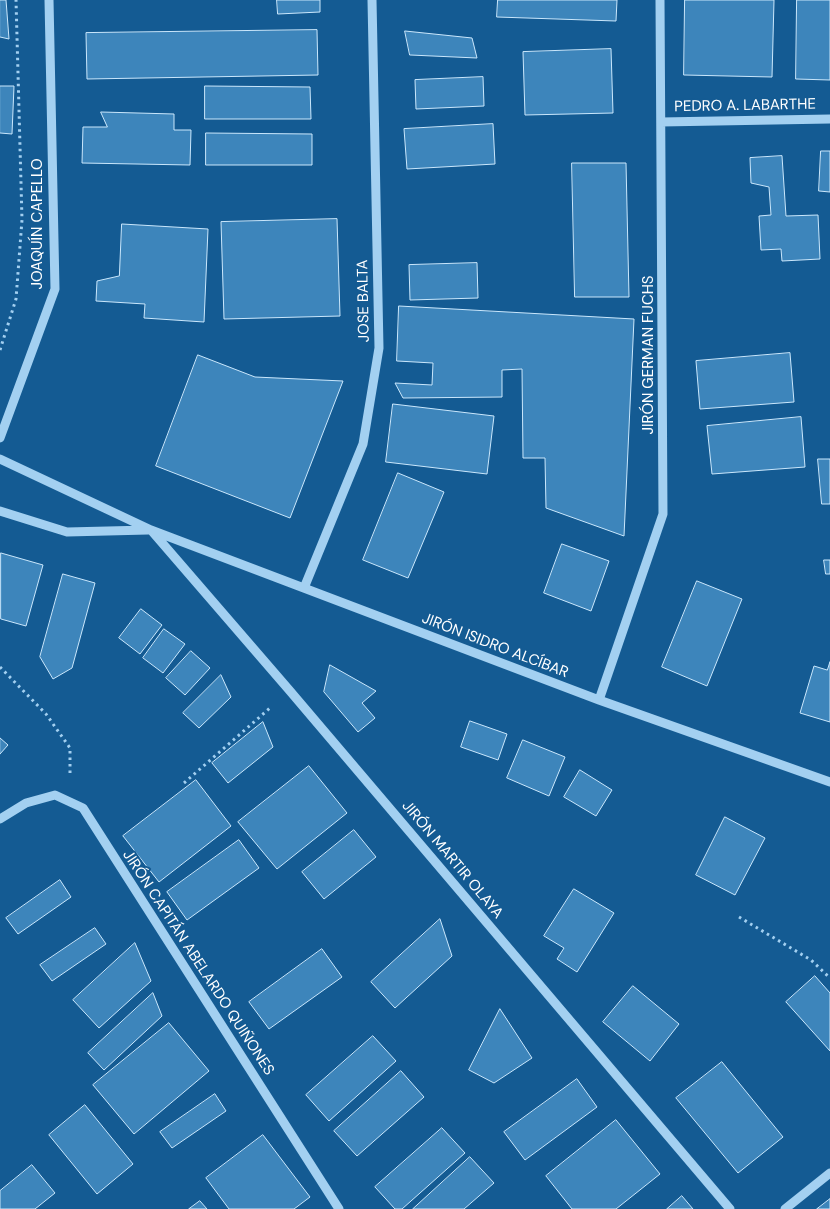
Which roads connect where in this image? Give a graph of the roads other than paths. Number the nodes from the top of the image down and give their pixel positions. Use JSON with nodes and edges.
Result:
{"nodes":[{"id":1,"x":49,"y":0,"type":"edge"},
{"id":2,"x":372,"y":0,"type":"edge"},
{"id":3,"x":660,"y":0,"type":"edge"},
{"id":4,"x":830,"y":119,"type":"edge"},
{"id":5,"x":661,"y":122,"type":"junction"},
{"id":6,"x":0,"y":438,"type":"edge"},
{"id":7,"x":0,"y":459,"type":"edge"},
{"id":8,"x":0,"y":511,"type":"edge"},
{"id":9,"x":151,"y":530,"type":"junction"},
{"id":10,"x":304,"y":588,"type":"junction"},
{"id":11,"x":599,"y":700,"type":"junction"},
{"id":12,"x":830,"y":782,"type":"edge"},
{"id":13,"x":0,"y":818,"type":"edge"},
{"id":14,"x":830,"y":1173,"type":"edge"},
{"id":15,"x":339,"y":1209,"type":"edge"},
{"id":16,"x":730,"y":1209,"type":"edge"},
{"id":17,"x":785,"y":1209,"type":"edge"}],
"edges":[{"from":1,"to":6,"type":"street","name":"JOAQUÍN CAPELLO"},
{"from":2,"to":10,"type":"street","name":"JOSE BALTA"},
{"from":3,"to":5,"type":"street","name":"JIRÓN GERMAN FUCHS"},
{"from":4,"to":5,"type":"street","name":"PEDRO A. LABARTHE"},
{"from":5,"to":11,"type":"street","name":"JIRÓN GERMAN FUCHS"},
{"from":7,"to":9,"type":"street","name":"JIRÓN ISIDRO ALCÍBAR"},
{"from":8,"to":9,"type":"street","name":"JIRÓN ISIDRO ALCÍBAR"},
{"from":9,"to":10,"type":"street","name":"JIRÓN ISIDRO ALCÍBAR"},
{"from":9,"to":16,"type":"street","name":"JIRÓN MARTIR OLAYA"},
{"from":10,"to":11,"type":"street","name":"JIRÓN ISIDRO ALCÍBAR"},
{"from":11,"to":12,"type":"street","name":"JIRÓN ISIDRO ALCÍBAR"},
{"from":13,"to":15,"type":"street","name":"JIRÓN CAPITÁN ABELARDO QUIÑONES"},
{"from":14,"to":17,"type":"street"}]}
